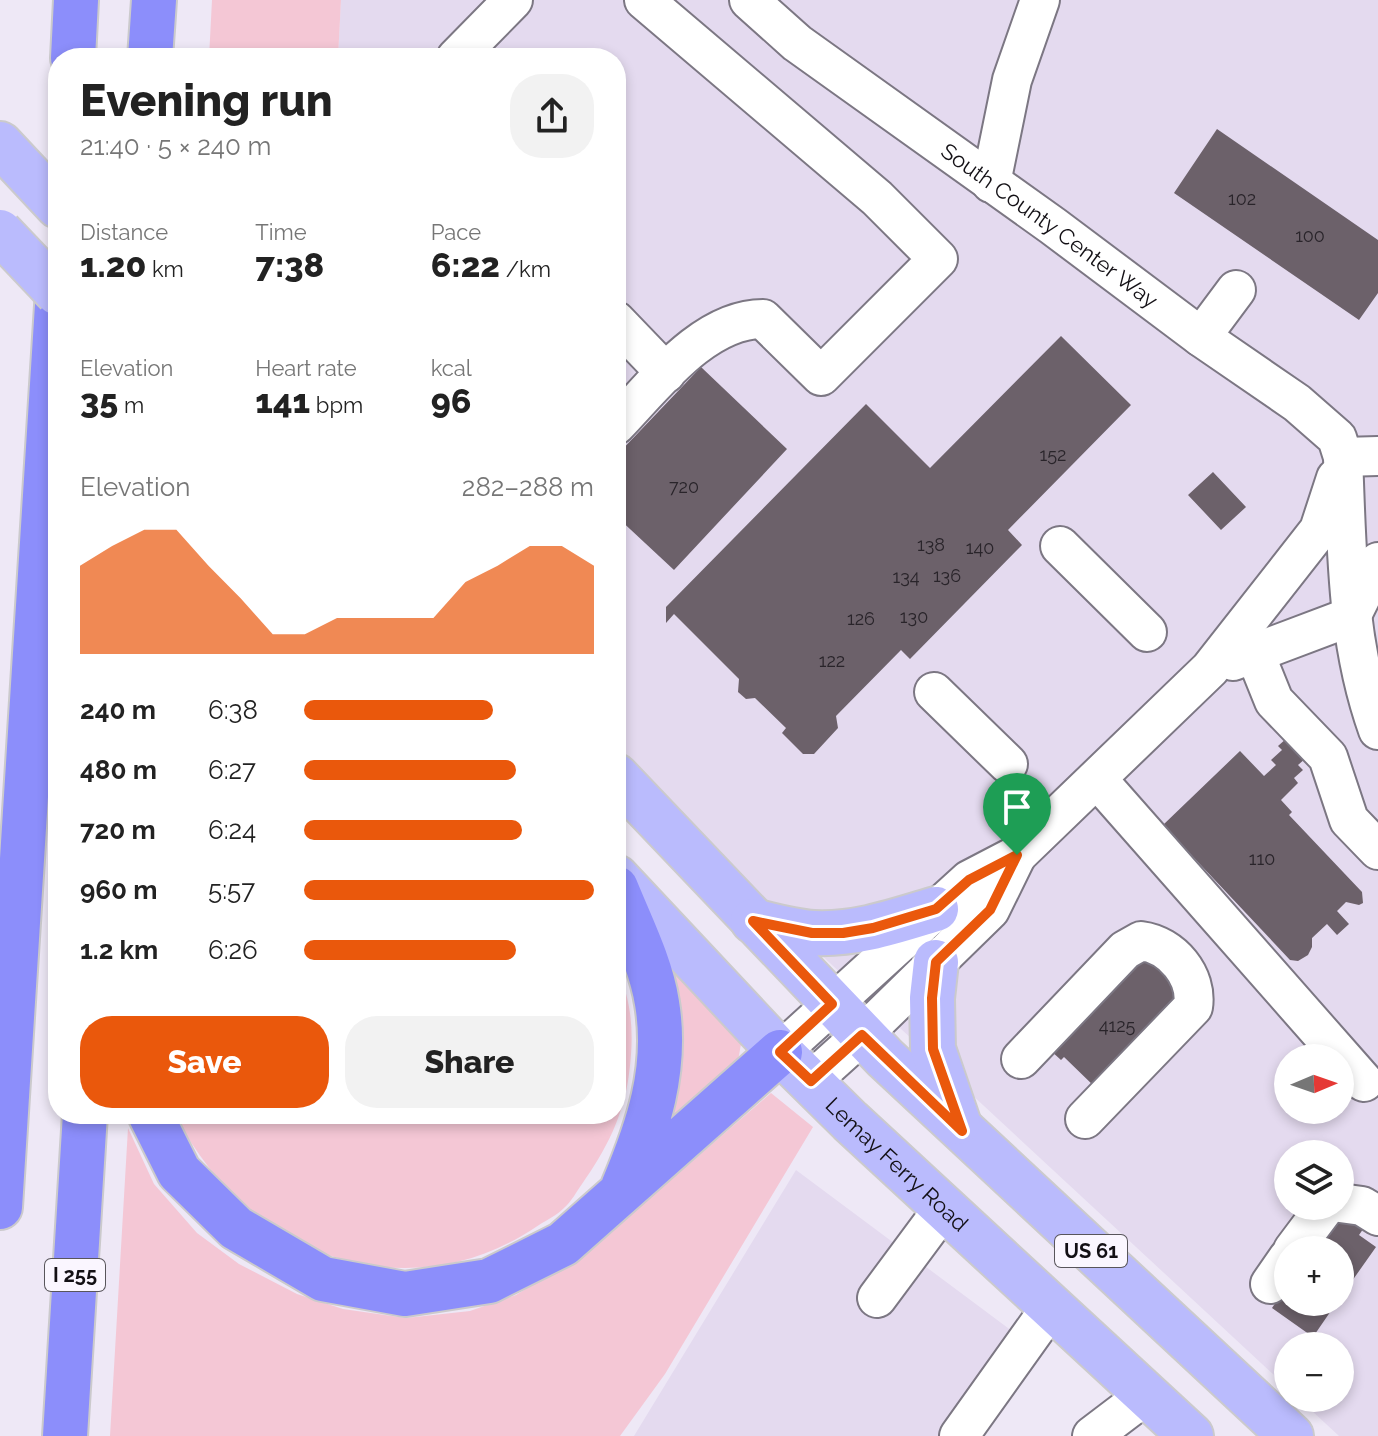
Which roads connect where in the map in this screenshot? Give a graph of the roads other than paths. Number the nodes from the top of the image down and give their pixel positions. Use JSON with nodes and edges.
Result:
{"nodes":[{"id":1,"x":76,"y":0,"type":"edge"},
{"id":2,"x":154,"y":0,"type":"edge"},
{"id":3,"x":513,"y":0,"type":"edge"},
{"id":4,"x":644,"y":0,"type":"edge"},
{"id":5,"x":749,"y":0,"type":"edge"},
{"id":6,"x":1040,"y":0,"type":"edge"},
{"id":7,"x":74,"y":48,"type":"edge"},
{"id":8,"x":151,"y":48,"type":"edge"},
{"id":9,"x":466,"y":48,"type":"edge"},
{"id":10,"x":0,"y":144,"type":"edge"},
{"id":11,"x":991,"y":183,"type":"junction"},
{"id":12,"x":48,"y":195,"type":"edge"},
{"id":13,"x":0,"y":232,"type":"edge"},
{"id":14,"x":48,"y":282,"type":"edge"},
{"id":15,"x":1236,"y":290,"type":"dead end"},
{"id":16,"x":626,"y":331,"type":"edge"},
{"id":17,"x":1201,"y":337,"type":"junction"},
{"id":18,"x":666,"y":373,"type":"junction"},
{"id":19,"x":626,"y":415,"type":"edge"},
{"id":20,"x":48,"y":456,"type":"edge"},
{"id":21,"x":1360,"y":456,"type":"edge"},
{"id":22,"x":1060,"y":546,"type":"dead end"},
{"id":23,"x":1378,"y":562,"type":"edge"},
{"id":24,"x":41,"y":570,"type":"junction"},
{"id":25,"x":1350,"y":617,"type":"junction"},
{"id":26,"x":1147,"y":632,"type":"dead end"},
{"id":27,"x":1255,"y":654,"type":"junction"},
{"id":28,"x":1210,"y":669,"type":"junction"},
{"id":29,"x":934,"y":692,"type":"dead end"},
{"id":30,"x":1378,"y":730,"type":"edge"},
{"id":31,"x":0,"y":754,"type":"edge"},
{"id":32,"x":1008,"y":764,"type":"dead end"},
{"id":33,"x":1097,"y":779,"type":"junction"},
{"id":34,"x":626,"y":787,"type":"edge"},
{"id":35,"x":1378,"y":850,"type":"edge"},
{"id":36,"x":1017,"y":855,"type":"junction"},
{"id":37,"x":626,"y":888,"type":"edge"},
{"id":38,"x":936,"y":909,"type":"junction"},
{"id":39,"x":626,"y":914,"type":"edge"},
{"id":40,"x":753,"y":921,"type":"junction"},
{"id":41,"x":936,"y":962,"type":"junction"},
{"id":42,"x":832,"y":1004,"type":"junction"},
{"id":43,"x":862,"y":1035,"type":"junction"},
{"id":44,"x":1021,"y":1059,"type":"dead end"},
{"id":45,"x":796,"y":1067,"type":"junction"},
{"id":46,"x":1364,"y":1082,"type":"dead end"},
{"id":47,"x":84,"y":1124,"type":"edge"},
{"id":48,"x":155,"y":1124,"type":"edge"},
{"id":49,"x":1092,"y":1126,"type":"dead end"},
{"id":50,"x":962,"y":1131,"type":"junction"},
{"id":51,"x":619,"y":1196,"type":"junction"},
{"id":52,"x":1354,"y":1205,"type":"edge"},
{"id":53,"x":0,"y":1207,"type":"edge"},
{"id":54,"x":943,"y":1209,"type":"junction"},
{"id":55,"x":1378,"y":1216,"type":"edge"},
{"id":56,"x":877,"y":1298,"type":"dead end"},
{"id":57,"x":1051,"y":1307,"type":"junction"},
{"id":58,"x":1146,"y":1395,"type":"junction"},
{"id":59,"x":65,"y":1436,"type":"edge"},
{"id":60,"x":959,"y":1436,"type":"edge"},
{"id":61,"x":1092,"y":1436,"type":"edge"},
{"id":62,"x":1191,"y":1436,"type":"edge"},
{"id":63,"x":1291,"y":1436,"type":"edge"}],
"edges":[{"from":1,"to":7,"type":"highway"},
{"from":2,"to":8,"type":"highway"},
{"from":3,"to":9,"type":"lane"},
{"from":4,"to":18,"type":"lane"},
{"from":5,"to":11,"type":"lane","name":"South County Center Way"},
{"from":6,"to":11,"type":"lane"},
{"from":10,"to":12,"type":"main road"},
{"from":11,"to":17,"type":"lane","name":"South County Center Way"},
{"from":13,"to":14,"type":"main road","bridge":true},
{"from":15,"to":17,"type":"lane"},
{"from":16,"to":18,"type":"lane"},
{"from":17,"to":21,"type":"lane","name":"South County Center Way"},
{"from":18,"to":19,"type":"lane"},
{"from":20,"to":24,"type":"highway"},
{"from":21,"to":25,"type":"lane"},
{"from":21,"to":28,"type":"lane"},
{"from":22,"to":26,"type":"lane"},
{"from":23,"to":25,"type":"lane"},
{"from":24,"to":31,"type":"highway"},
{"from":24,"to":53,"type":"highway"},
{"from":25,"to":27,"type":"lane"},
{"from":25,"to":30,"type":"lane"},
{"from":27,"to":28,"type":"lane"},
{"from":27,"to":35,"type":"lane"},
{"from":28,"to":33,"type":"lane"},
{"from":29,"to":32,"type":"lane"},
{"from":33,"to":36,"type":"lane"},
{"from":33,"to":46,"type":"lane"},
{"from":34,"to":40,"type":"main road","number":"US 61"},
{"from":36,"to":38,"type":"lane"},
{"from":36,"to":41,"type":"lane"},
{"from":37,"to":45,"type":"main road","name":"Lemay Ferry Road","number":"US 61"},
{"from":38,"to":40,"type":"main road"},
{"from":38,"to":42,"type":"lane"},
{"from":39,"to":51,"type":"highway"},
{"from":40,"to":42,"type":"main road","number":"US 61"},
{"from":41,"to":43,"type":"lane"},
{"from":41,"to":50,"type":"main road"},
{"from":42,"to":43,"type":"main road","number":"US 61"},
{"from":42,"to":45,"type":"lane"},
{"from":43,"to":45,"type":"lane"},
{"from":43,"to":50,"type":"main road","number":"US 61"},
{"from":44,"to":49,"type":"lane"},
{"from":45,"to":51,"type":"highway"},
{"from":45,"to":54,"type":"main road","name":"Lemay Ferry Road","number":"US 61"},
{"from":47,"to":59,"type":"highway","number":"I 255"},
{"from":48,"to":51,"type":"highway"},
{"from":50,"to":63,"type":"main road","number":"US 61"},
{"from":52,"to":55,"type":"lane"},
{"from":54,"to":56,"type":"lane"},
{"from":54,"to":57,"type":"main road","name":"Lemay Ferry Road","number":"US 61"},
{"from":57,"to":58,"type":"main road","name":"Lemay Ferry Road","number":"US 61"},
{"from":57,"to":60,"type":"lane"},
{"from":58,"to":61,"type":"lane"},
{"from":58,"to":62,"type":"main road","name":"Lemay Ferry Road","number":"US 61"}]}
